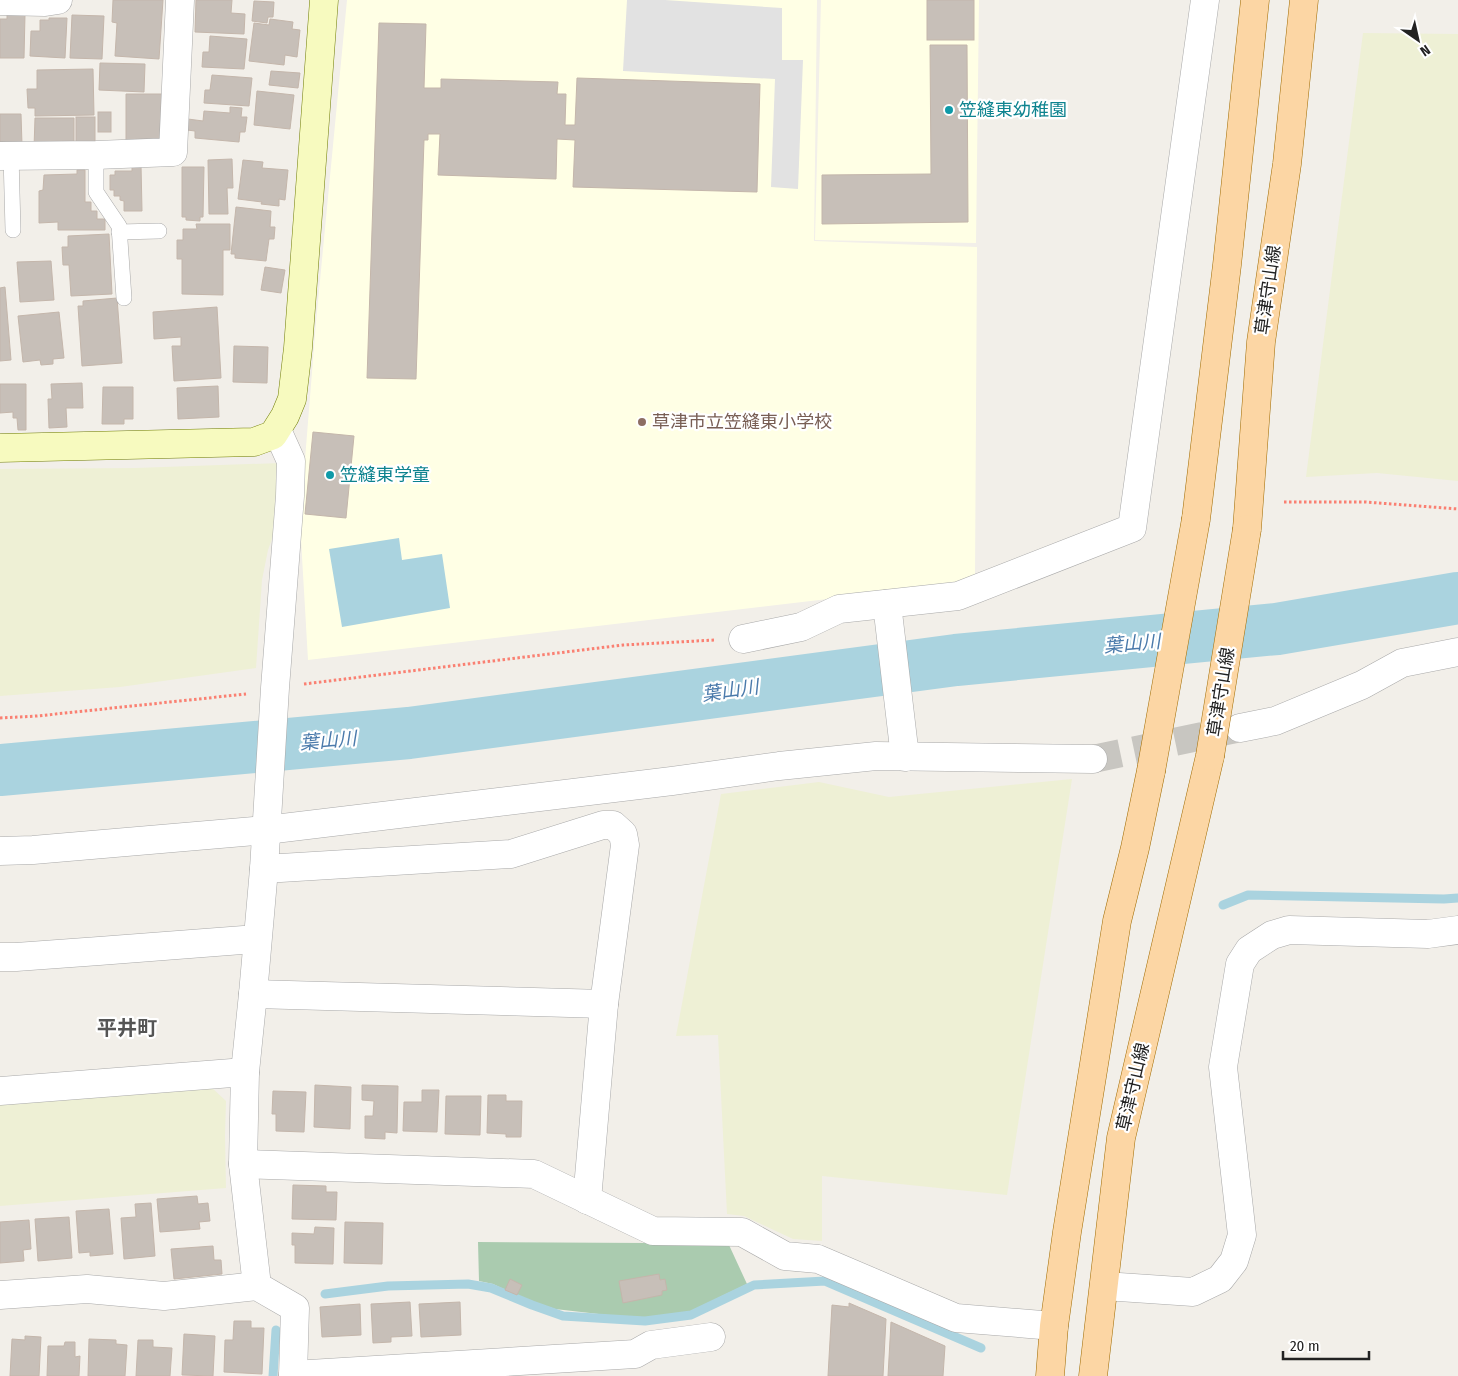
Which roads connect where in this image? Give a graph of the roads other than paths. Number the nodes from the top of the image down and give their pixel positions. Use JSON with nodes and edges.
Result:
{"nodes":[{"id":1,"x":58,"y":0,"type":"edge"},
{"id":2,"x":180,"y":0,"type":"edge"},
{"id":3,"x":324,"y":0,"type":"edge"},
{"id":4,"x":1205,"y":0,"type":"edge"},
{"id":5,"x":1255,"y":0,"type":"edge"},
{"id":6,"x":1304,"y":0,"type":"edge"},
{"id":7,"x":0,"y":1,"type":"edge"},
{"id":8,"x":96,"y":155,"type":"junction"},
{"id":9,"x":5,"y":156,"type":"edge"},
{"id":10,"x":14,"y":230,"type":"dead end"},
{"id":11,"x":159,"y":231,"type":"dead end"},
{"id":12,"x":119,"y":232,"type":"junction"},
{"id":13,"x":124,"y":298,"type":"dead end"},
{"id":14,"x":277,"y":430,"type":"junction"},
{"id":15,"x":0,"y":448,"type":"edge"},
{"id":16,"x":887,"y":604,"type":"junction"},
{"id":17,"x":742,"y":638,"type":"road end"},
{"id":18,"x":1458,"y":652,"type":"edge"},
{"id":19,"x":1240,"y":728,"type":"tunnel mouth"},
{"id":20,"x":905,"y":757,"type":"junction"},
{"id":21,"x":1093,"y":759,"type":"tunnel mouth"},
{"id":22,"x":266,"y":830,"type":"junction"},
{"id":23,"x":0,"y":851,"type":"edge"},
{"id":24,"x":264,"y":869,"type":"junction"},
{"id":25,"x":1458,"y":930,"type":"edge"},
{"id":26,"x":257,"y":939,"type":"junction"},
{"id":27,"x":0,"y":956,"type":"edge"},
{"id":28,"x":254,"y":994,"type":"junction"},
{"id":29,"x":604,"y":1004,"type":"junction"},
{"id":30,"x":245,"y":1072,"type":"junction"},
{"id":31,"x":0,"y":1090,"type":"edge"},
{"id":32,"x":243,"y":1164,"type":"junction"},
{"id":33,"x":586,"y":1200,"type":"junction"},
{"id":34,"x":257,"y":1286,"type":"junction"},
{"id":35,"x":1104,"y":1286,"type":"junction"},
{"id":36,"x":0,"y":1295,"type":"edge"},
{"id":37,"x":1054,"y":1326,"type":"junction"},
{"id":38,"x":711,"y":1337,"type":"dead end"},
{"id":39,"x":293,"y":1376,"type":"edge"},
{"id":40,"x":1050,"y":1376,"type":"edge"},
{"id":41,"x":1093,"y":1376,"type":"edge"}],
"edges":[{"from":1,"to":7,"type":"street"},
{"from":2,"to":8,"type":"street"},
{"from":3,"to":14,"type":"street"},
{"from":4,"to":16,"type":"street"},
{"from":5,"to":37,"type":"main road","bridge":true},
{"from":6,"to":35,"type":"main road","name":"草津守山線","bridge":true},
{"from":8,"to":9,"type":"street"},
{"from":8,"to":12,"type":"lane"},
{"from":9,"to":10,"type":"lane"},
{"from":11,"to":12,"type":"lane"},
{"from":12,"to":13,"type":"lane"},
{"from":14,"to":15,"type":"street"},
{"from":14,"to":22,"type":"street"},
{"from":16,"to":17,"type":"street"},
{"from":16,"to":20,"type":"street"},
{"from":18,"to":19,"type":"street"},
{"from":20,"to":21,"type":"street"},
{"from":20,"to":22,"type":"street"},
{"from":22,"to":23,"type":"street"},
{"from":22,"to":24,"type":"street"},
{"from":24,"to":26,"type":"street"},
{"from":24,"to":29,"type":"street"},
{"from":25,"to":35,"type":"street"},
{"from":26,"to":27,"type":"street"},
{"from":26,"to":28,"type":"street"},
{"from":28,"to":29,"type":"street"},
{"from":28,"to":30,"type":"street"},
{"from":29,"to":33,"type":"street"},
{"from":30,"to":31,"type":"street"},
{"from":30,"to":32,"type":"street"},
{"from":32,"to":33,"type":"street"},
{"from":32,"to":34,"type":"street"},
{"from":33,"to":37,"type":"street"},
{"from":34,"to":36,"type":"street"},
{"from":34,"to":39,"type":"street"},
{"from":35,"to":41,"type":"main road","name":"草津守山線"},
{"from":37,"to":40,"type":"main road"},
{"from":38,"to":39,"type":"street"}]}
